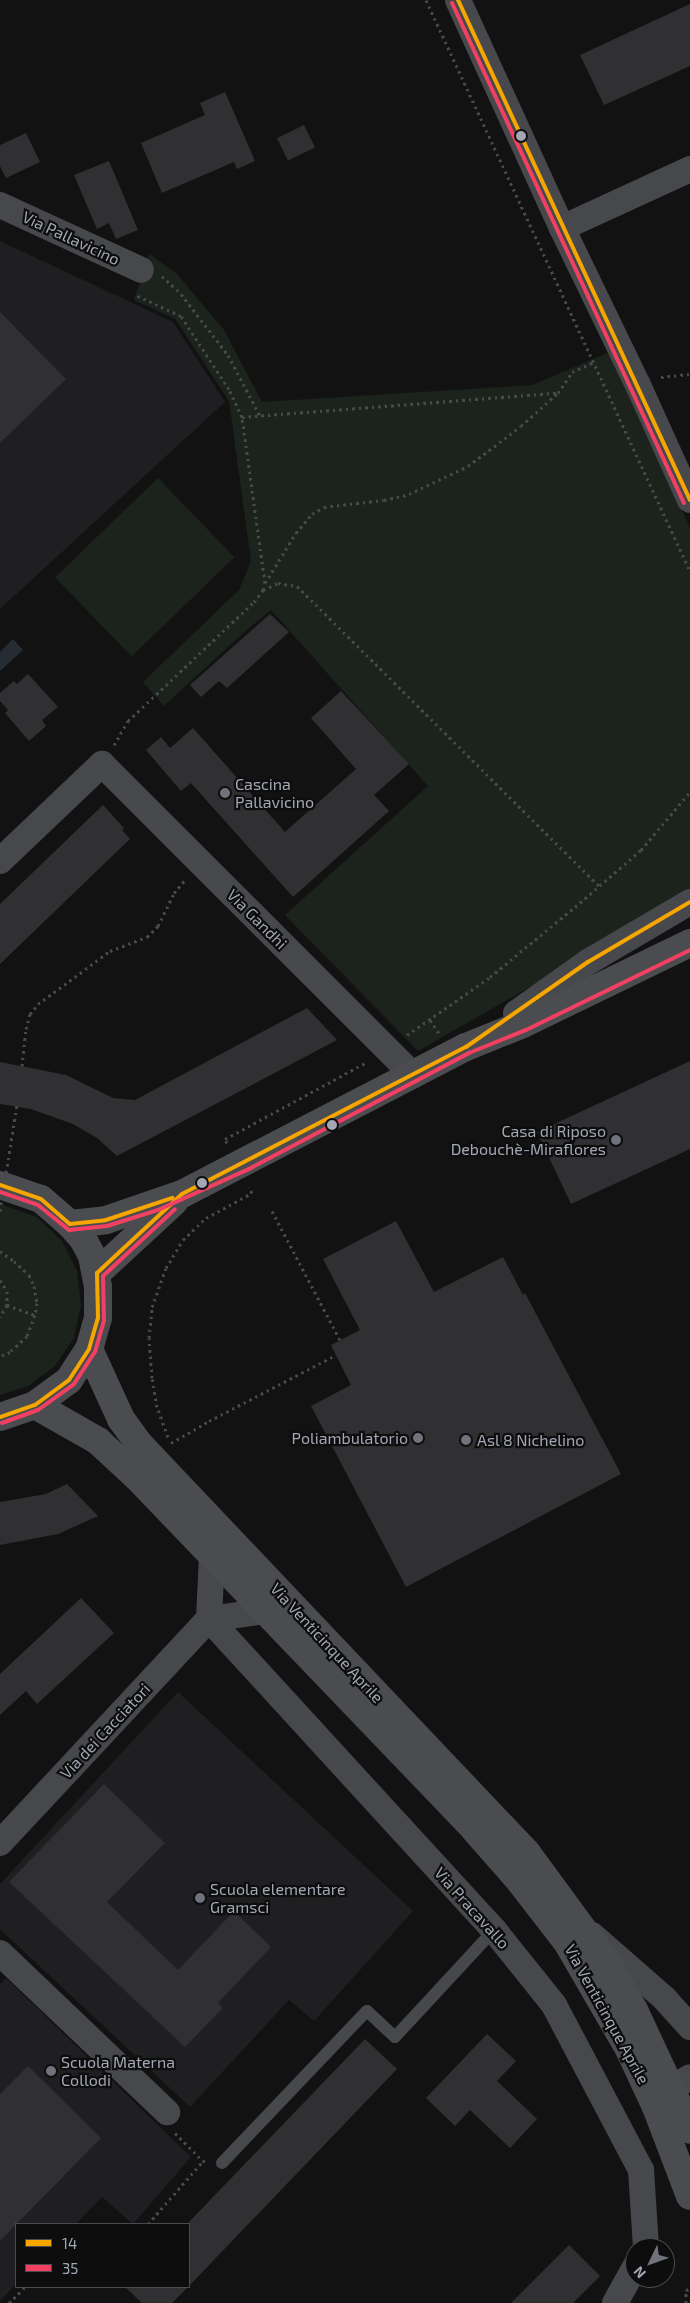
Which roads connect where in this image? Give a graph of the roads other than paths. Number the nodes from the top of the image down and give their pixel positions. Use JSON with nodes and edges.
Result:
{"nodes":[{"id":1,"x":458,"y":0,"type":"edge"},
{"id":2,"x":690,"y":169,"type":"edge"},
{"id":3,"x":0,"y":205,"type":"edge"},
{"id":4,"x":562,"y":228,"type":"junction"},
{"id":5,"x":136,"y":281,"type":"road end"},
{"id":6,"x":690,"y":500,"type":"edge"},
{"id":7,"x":0,"y":861,"type":"edge"},
{"id":8,"x":690,"y":902,"type":"edge"},
{"id":9,"x":690,"y":925,"type":"edge"},
{"id":10,"x":690,"y":943,"type":"edge"},
{"id":11,"x":516,"y":1013,"type":"junction"},
{"id":12,"x":466,"y":1047,"type":"junction"},
{"id":13,"x":413,"y":1074,"type":"junction"},
{"id":14,"x":0,"y":1185,"type":"edge"},
{"id":15,"x":182,"y":1194,"type":"junction"},
{"id":16,"x":70,"y":1224,"type":"junction"},
{"id":17,"x":97,"y":1273,"type":"junction"},
{"id":18,"x":89,"y":1349,"type":"junction"},
{"id":19,"x":35,"y":1405,"type":"junction"},
{"id":20,"x":0,"y":1417,"type":"edge"},
{"id":21,"x":212,"y":1555,"type":"junction"},
{"id":22,"x":266,"y":1611,"type":"junction"},
{"id":23,"x":209,"y":1619,"type":"junction"},
{"id":24,"x":0,"y":1843,"type":"edge"},
{"id":25,"x":582,"y":1927,"type":"junction"},
{"id":26,"x":494,"y":1930,"type":"junction"},
{"id":27,"x":0,"y":1953,"type":"edge"},
{"id":28,"x":690,"y":2027,"type":"edge"},
{"id":29,"x":681,"y":2083,"type":"edge"},
{"id":30,"x":167,"y":2112,"type":"dead end"},
{"id":31,"x":690,"y":2130,"type":"edge"},
{"id":32,"x":222,"y":2163,"type":"road end"},
{"id":33,"x":690,"y":2196,"type":"edge"},
{"id":34,"x":645,"y":2238,"type":"edge"},
{"id":35,"x":625,"y":2285,"type":"edge"},
{"id":36,"x":615,"y":2303,"type":"edge"}],
"edges":[{"from":1,"to":4,"type":"street"},
{"from":2,"to":4,"type":"street"},
{"from":3,"to":5,"type":"street","name":"Via Pallavicino"},
{"from":4,"to":6,"type":"street"},
{"from":7,"to":13,"type":"street","name":"Via Gandhi"},
{"from":8,"to":11,"type":"street"},
{"from":9,"to":11,"type":"main road"},
{"from":10,"to":12,"type":"main road"},
{"from":11,"to":12,"type":"main road"},
{"from":12,"to":13,"type":"main road"},
{"from":13,"to":15,"type":"main road"},
{"from":14,"to":16,"type":"main road"},
{"from":15,"to":16,"type":"main road"},
{"from":15,"to":17,"type":"main road"},
{"from":16,"to":17,"type":"main road"},
{"from":17,"to":18,"type":"main road"},
{"from":18,"to":19,"type":"main road"},
{"from":18,"to":25,"type":"main road","name":"Via Venticinque Aprile"},
{"from":19,"to":20,"type":"main road"},
{"from":19,"to":21,"type":"main road","name":"Via Venticinque Aprile"},
{"from":21,"to":22,"type":"main road","name":"Via Venticinque Aprile"},
{"from":21,"to":23,"type":"street"},
{"from":22,"to":23,"type":"street","name":"Via Venticinque Aprile"},
{"from":22,"to":33,"type":"main road","name":"Via Venticinque Aprile"},
{"from":23,"to":24,"type":"street","name":"Via dei Cacciatori"},
{"from":23,"to":26,"type":"street","name":"Via Pracavallo"},
{"from":25,"to":28,"type":"street","name":"Via Venticinque Aprile"},
{"from":25,"to":29,"type":"main road","name":"Via Venticinque Aprile"},
{"from":26,"to":32,"type":"lane"},
{"from":26,"to":34,"type":"street","name":"Via Pracavallo"},
{"from":27,"to":30,"type":"street"},
{"from":29,"to":31,"type":"main road","name":"Via Venticinque Aprile"},
{"from":35,"to":36,"type":"street"}]}
